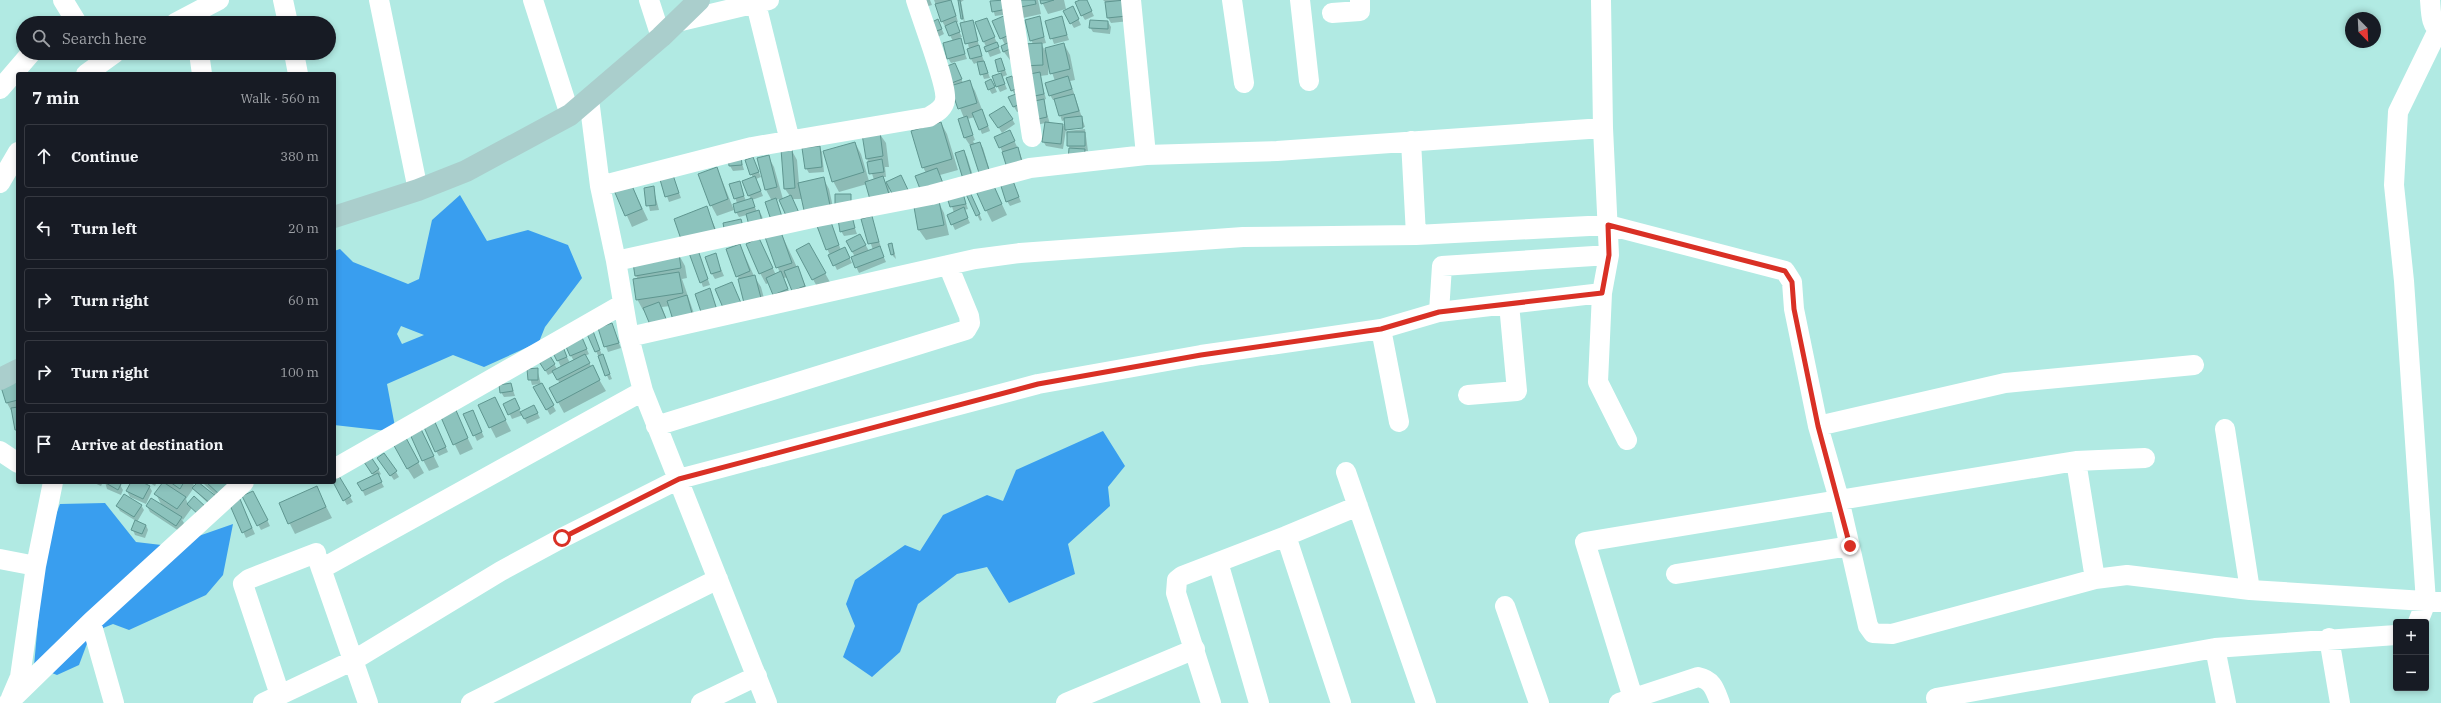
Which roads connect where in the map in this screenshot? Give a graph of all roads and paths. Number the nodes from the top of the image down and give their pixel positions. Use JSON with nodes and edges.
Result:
{"nodes":[{"id":1,"x":220,"y":0,"type":"edge"},
{"id":2,"x":283,"y":0,"type":"edge"},
{"id":3,"x":379,"y":0,"type":"edge"},
{"id":4,"x":533,"y":0,"type":"edge"},
{"id":5,"x":649,"y":0,"type":"edge"},
{"id":6,"x":699,"y":0,"type":"edge"},
{"id":7,"x":916,"y":0,"type":"edge"},
{"id":8,"x":1011,"y":0,"type":"edge"},
{"id":9,"x":1131,"y":0,"type":"edge"},
{"id":10,"x":1232,"y":0,"type":"edge"},
{"id":11,"x":1300,"y":0,"type":"edge"},
{"id":12,"x":1360,"y":0,"type":"edge"},
{"id":13,"x":1601,"y":0,"type":"edge"},
{"id":14,"x":2430,"y":0,"type":"edge"},
{"id":15,"x":763,"y":2,"type":"edge"},
{"id":16,"x":1332,"y":13,"type":"dead end"},
{"id":17,"x":198,"y":16,"type":"edge"},
{"id":18,"x":286,"y":16,"type":"edge"},
{"id":19,"x":677,"y":22,"type":"junction"},
{"id":20,"x":2439,"y":31,"type":"edge"},
{"id":21,"x":661,"y":37,"type":"junction"},
{"id":22,"x":22,"y":60,"type":"edge"},
{"id":23,"x":200,"y":60,"type":"edge"},
{"id":24,"x":295,"y":60,"type":"edge"},
{"id":25,"x":202,"y":72,"type":"edge"},
{"id":26,"x":298,"y":72,"type":"edge"},
{"id":27,"x":3,"y":76,"type":"edge"},
{"id":28,"x":1309,"y":81,"type":"dead end"},
{"id":29,"x":1244,"y":83,"type":"dead end"},
{"id":30,"x":590,"y":99,"type":"junction"},
{"id":31,"x":570,"y":115,"type":"junction"},
{"id":32,"x":1603,"y":128,"type":"junction"},
{"id":33,"x":1032,"y":137,"type":"dead end"},
{"id":34,"x":790,"y":141,"type":"junction"},
{"id":35,"x":1411,"y":142,"type":"junction"},
{"id":36,"x":16,"y":155,"type":"edge"},
{"id":37,"x":1146,"y":155,"type":"junction"},
{"id":38,"x":0,"y":183,"type":"edge"},
{"id":39,"x":600,"y":186,"type":"junction"},
{"id":40,"x":418,"y":190,"type":"junction"},
{"id":41,"x":336,"y":216,"type":"edge"},
{"id":42,"x":1608,"y":225,"type":"junction"},
{"id":43,"x":1416,"y":235,"type":"junction"},
{"id":44,"x":1609,"y":255,"type":"junction"},
{"id":45,"x":616,"y":261,"type":"junction"},
{"id":46,"x":948,"y":265,"type":"junction"},
{"id":47,"x":1602,"y":293,"type":"junction"},
{"id":48,"x":623,"y":304,"type":"junction"},
{"id":49,"x":1509,"y":304,"type":"junction"},
{"id":50,"x":1439,"y":312,"type":"junction"},
{"id":51,"x":1381,"y":329,"type":"junction"},
{"id":52,"x":629,"y":337,"type":"junction"},
{"id":53,"x":2194,"y":365,"type":"dead end"},
{"id":54,"x":16,"y":371,"type":"edge"},
{"id":55,"x":0,"y":379,"type":"edge"},
{"id":56,"x":643,"y":391,"type":"junction"},
{"id":57,"x":1468,"y":395,"type":"dead end"},
{"id":58,"x":1399,"y":422,"type":"dead end"},
{"id":59,"x":656,"y":426,"type":"junction"},
{"id":60,"x":1818,"y":426,"type":"junction"},
{"id":61,"x":2225,"y":429,"type":"dead end"},
{"id":62,"x":1627,"y":440,"type":"dead end"},
{"id":63,"x":0,"y":451,"type":"edge"},
{"id":64,"x":2145,"y":458,"type":"dead end"},
{"id":65,"x":2076,"y":461,"type":"junction"},
{"id":66,"x":16,"y":463,"type":"edge"},
{"id":67,"x":336,"y":469,"type":"edge"},
{"id":68,"x":1346,"y":472,"type":"dead end"},
{"id":69,"x":679,"y":479,"type":"junction"},
{"id":70,"x":53,"y":484,"type":"edge"},
{"id":71,"x":242,"y":484,"type":"edge"},
{"id":72,"x":1839,"y":499,"type":"junction"},
{"id":73,"x":1358,"y":506,"type":"junction"},
{"id":74,"x":1286,"y":536,"type":"junction"},
{"id":75,"x":1850,"y":546,"type":"junction"},
{"id":76,"x":316,"y":554,"type":"junction"},
{"id":77,"x":0,"y":559,"type":"edge"},
{"id":78,"x":1218,"y":562,"type":"junction"},
{"id":79,"x":36,"y":566,"type":"junction"},
{"id":80,"x":1676,"y":574,"type":"dead end"},
{"id":81,"x":718,"y":579,"type":"junction"},
{"id":82,"x":2095,"y":579,"type":"junction"},
{"id":83,"x":2250,"y":590,"type":"junction"},
{"id":84,"x":2434,"y":602,"type":"edge"},
{"id":85,"x":1505,"y":606,"type":"dead end"},
{"id":86,"x":2420,"y":619,"type":"edge"},
{"id":87,"x":91,"y":622,"type":"junction"},
{"id":88,"x":2393,"y":635,"type":"edge"},
{"id":89,"x":2329,"y":638,"type":"junction"},
{"id":90,"x":1195,"y":648,"type":"junction"},
{"id":91,"x":2215,"y":648,"type":"junction"},
{"id":92,"x":354,"y":660,"type":"junction"},
{"id":93,"x":757,"y":676,"type":"junction"},
{"id":94,"x":1936,"y":698,"type":"dead end"},
{"id":95,"x":268,"y":701,"type":"edge"},
{"id":96,"x":1626,"y":701,"type":"edge"},
{"id":97,"x":8,"y":703,"type":"edge"},
{"id":98,"x":114,"y":703,"type":"edge"},
{"id":99,"x":368,"y":703,"type":"edge"},
{"id":100,"x":471,"y":703,"type":"edge"},
{"id":101,"x":701,"y":703,"type":"edge"},
{"id":102,"x":767,"y":703,"type":"edge"},
{"id":103,"x":1066,"y":703,"type":"edge"},
{"id":104,"x":1211,"y":703,"type":"edge"},
{"id":105,"x":1259,"y":703,"type":"edge"},
{"id":106,"x":1341,"y":703,"type":"edge"},
{"id":107,"x":1426,"y":703,"type":"edge"},
{"id":108,"x":1539,"y":703,"type":"edge"},
{"id":109,"x":1720,"y":703,"type":"edge"},
{"id":110,"x":2226,"y":703,"type":"edge"},
{"id":111,"x":2340,"y":703,"type":"edge"}],
"edges":[{"from":1,"to":17,"type":"street"},
{"from":2,"to":18,"type":"street"},
{"from":3,"to":40,"type":"street"},
{"from":4,"to":31,"type":"street"},
{"from":5,"to":21,"type":"street"},
{"from":6,"to":19,"type":"street"},
{"from":7,"to":34,"type":"street"},
{"from":8,"to":33,"type":"street"},
{"from":9,"to":37,"type":"street"},
{"from":10,"to":29,"type":"street"},
{"from":11,"to":28,"type":"street"},
{"from":12,"to":16,"type":"street"},
{"from":13,"to":32,"type":"street"},
{"from":14,"to":20,"type":"street"},
{"from":15,"to":19,"type":"street"},
{"from":15,"to":34,"type":"street"},
{"from":19,"to":21,"type":"street"},
{"from":20,"to":84,"type":"street"},
{"from":21,"to":30,"type":"street"},
{"from":22,"to":27,"type":"street"},
{"from":23,"to":25,"type":"street"},
{"from":24,"to":26,"type":"street"},
{"from":30,"to":31,"type":"street"},
{"from":30,"to":39,"type":"street"},
{"from":31,"to":40,"type":"street"},
{"from":32,"to":35,"type":"street"},
{"from":32,"to":42,"type":"street"},
{"from":34,"to":39,"type":"street"},
{"from":35,"to":37,"type":"street"},
{"from":35,"to":43,"type":"street"},
{"from":36,"to":38,"type":"street"},
{"from":37,"to":45,"type":"street"},
{"from":39,"to":45,"type":"street"},
{"from":40,"to":41,"type":"street"},
{"from":42,"to":43,"type":"street"},
{"from":42,"to":44,"type":"street"},
{"from":42,"to":60,"type":"street"},
{"from":43,"to":46,"type":"street"},
{"from":44,"to":47,"type":"street"},
{"from":44,"to":50,"type":"street"},
{"from":45,"to":48,"type":"street"},
{"from":46,"to":52,"type":"street"},
{"from":46,"to":59,"type":"street"},
{"from":47,"to":49,"type":"street"},
{"from":47,"to":62,"type":"street"},
{"from":48,"to":52,"type":"street"},
{"from":48,"to":67,"type":"street"},
{"from":49,"to":50,"type":"street"},
{"from":49,"to":57,"type":"street"},
{"from":50,"to":51,"type":"street"},
{"from":51,"to":58,"type":"street"},
{"from":51,"to":69,"type":"street"},
{"from":52,"to":56,"type":"street"},
{"from":53,"to":60,"type":"street"},
{"from":54,"to":55,"type":"street"},
{"from":56,"to":59,"type":"street"},
{"from":56,"to":76,"type":"street"},
{"from":59,"to":69,"type":"street"},
{"from":60,"to":72,"type":"street"},
{"from":61,"to":83,"type":"street"},
{"from":63,"to":66,"type":"street"},
{"from":64,"to":65,"type":"street"},
{"from":65,"to":72,"type":"street"},
{"from":65,"to":82,"type":"street"},
{"from":68,"to":73,"type":"street"},
{"from":69,"to":81,"type":"street"},
{"from":69,"to":92,"type":"street"},
{"from":70,"to":79,"type":"street"},
{"from":71,"to":87,"type":"street"},
{"from":72,"to":75,"type":"street"},
{"from":72,"to":96,"type":"street"},
{"from":73,"to":74,"type":"street"},
{"from":73,"to":107,"type":"street"},
{"from":74,"to":78,"type":"street"},
{"from":74,"to":106,"type":"street"},
{"from":75,"to":80,"type":"street"},
{"from":75,"to":82,"type":"street"},
{"from":76,"to":92,"type":"street"},
{"from":76,"to":95,"type":"street"},
{"from":77,"to":79,"type":"street"},
{"from":78,"to":90,"type":"street"},
{"from":78,"to":105,"type":"street"},
{"from":79,"to":97,"type":"street"},
{"from":81,"to":93,"type":"street"},
{"from":81,"to":100,"type":"street"},
{"from":82,"to":83,"type":"street"},
{"from":83,"to":84,"type":"street"},
{"from":84,"to":86,"type":"street"},
{"from":85,"to":108,"type":"street"},
{"from":87,"to":97,"type":"street"},
{"from":87,"to":98,"type":"street"},
{"from":88,"to":89,"type":"street"},
{"from":89,"to":91,"type":"street"},
{"from":89,"to":111,"type":"street"},
{"from":90,"to":103,"type":"street"},
{"from":90,"to":104,"type":"street"},
{"from":91,"to":94,"type":"street"},
{"from":91,"to":110,"type":"street"},
{"from":92,"to":95,"type":"street"},
{"from":92,"to":99,"type":"street"},
{"from":93,"to":101,"type":"street"},
{"from":93,"to":102,"type":"street"},
{"from":96,"to":109,"type":"street"}]}
